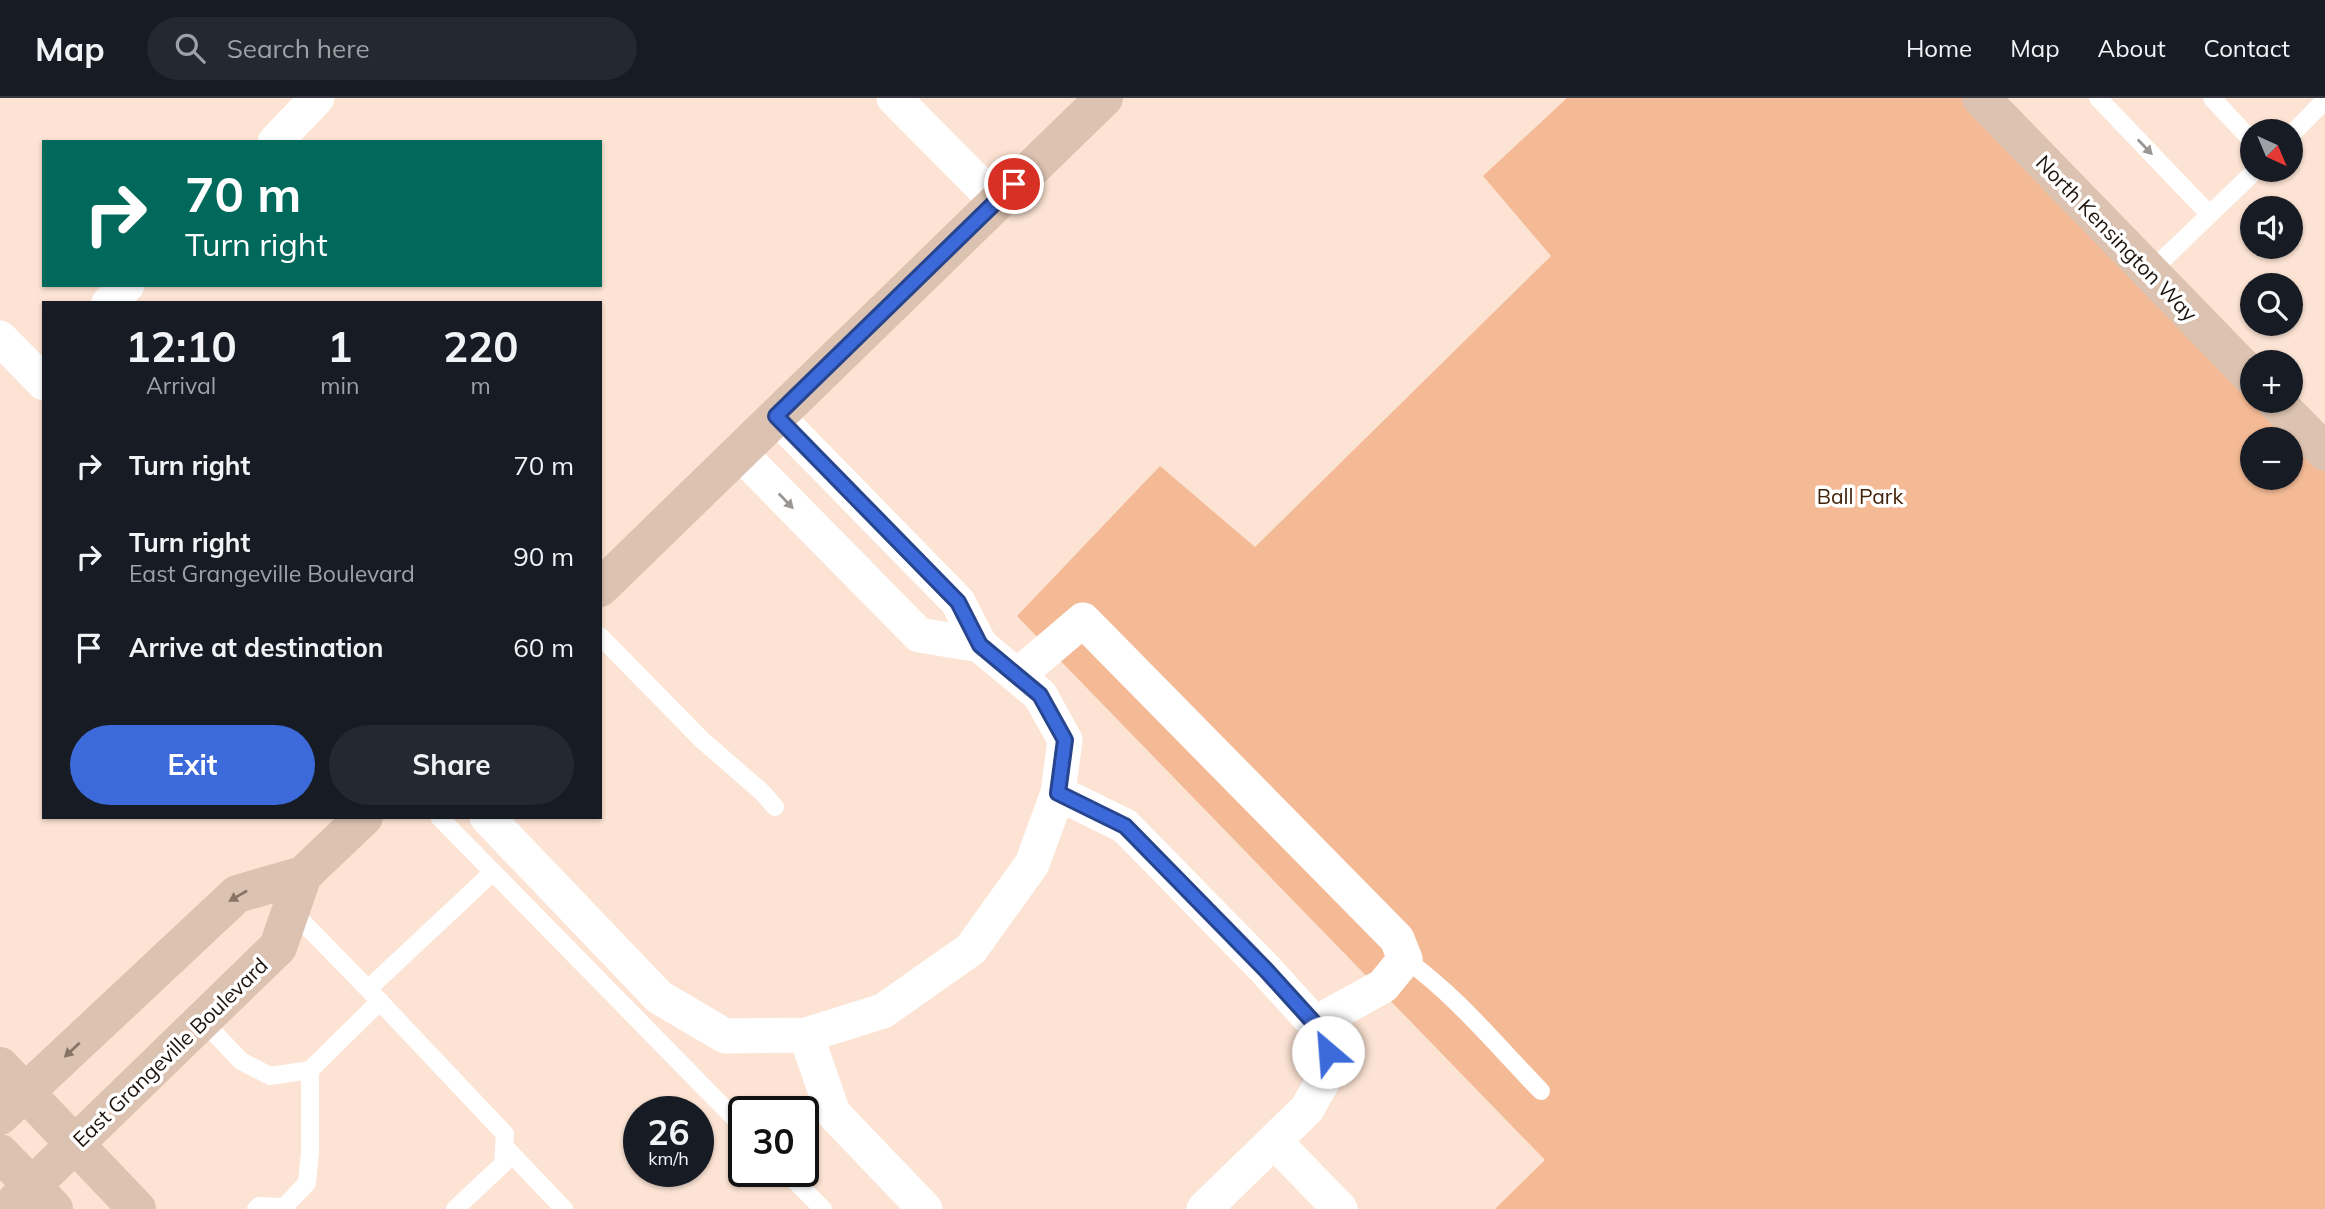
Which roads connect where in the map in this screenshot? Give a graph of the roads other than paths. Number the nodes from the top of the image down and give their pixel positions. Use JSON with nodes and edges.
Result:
{"nodes":[{"id":1,"x":317,"y":98,"type":"edge"},
{"id":2,"x":894,"y":98,"type":"edge"},
{"id":3,"x":1104,"y":98,"type":"edge"},
{"id":4,"x":1981,"y":98,"type":"edge"},
{"id":5,"x":2098,"y":98,"type":"edge"},
{"id":6,"x":2212,"y":98,"type":"edge"},
{"id":7,"x":2325,"y":100,"type":"edge"},
{"id":8,"x":2303,"y":123,"type":"edge"},
{"id":9,"x":2240,"y":128,"type":"edge"},
{"id":10,"x":277,"y":140,"type":"edge"},
{"id":11,"x":2243,"y":182,"type":"edge"},
{"id":12,"x":997,"y":202,"type":"junction"},
{"id":13,"x":2209,"y":214,"type":"junction"},
{"id":14,"x":2150,"y":272,"type":"junction"},
{"id":15,"x":125,"y":287,"type":"edge"},
{"id":16,"x":110,"y":301,"type":"edge"},
{"id":17,"x":0,"y":338,"type":"edge"},
{"id":18,"x":2240,"y":365,"type":"edge"},
{"id":19,"x":41,"y":374,"type":"edge"},
{"id":20,"x":2287,"y":413,"type":"edge"},
{"id":21,"x":776,"y":416,"type":"junction"},
{"id":22,"x":739,"y":452,"type":"junction"},
{"id":23,"x":2325,"y":452,"type":"edge"},
{"id":24,"x":908,"y":551,"type":"junction"},
{"id":25,"x":602,"y":585,"type":"edge"},
{"id":26,"x":871,"y":586,"type":"junction"},
{"id":27,"x":602,"y":638,"type":"edge"},
{"id":28,"x":980,"y":645,"type":"junction"},
{"id":29,"x":1017,"y":676,"type":"junction"},
{"id":30,"x":1058,"y":793,"type":"junction"},
{"id":31,"x":775,"y":807,"type":"dead end"},
{"id":32,"x":362,"y":819,"type":"edge"},
{"id":33,"x":441,"y":819,"type":"edge"},
{"id":34,"x":489,"y":819,"type":"edge"},
{"id":35,"x":493,"y":872,"type":"junction"},
{"id":36,"x":296,"y":892,"type":"junction"},
{"id":37,"x":1405,"y":959,"type":"junction"},
{"id":38,"x":374,"y":995,"type":"junction"},
{"id":39,"x":202,"y":1020,"type":"junction"},
{"id":40,"x":1314,"y":1024,"type":"junction"},
{"id":41,"x":806,"y":1035,"type":"junction"},
{"id":42,"x":310,"y":1070,"type":"junction"},
{"id":43,"x":1541,"y":1091,"type":"dead end"},
{"id":44,"x":9,"y":1092,"type":"edge"},
{"id":45,"x":728,"y":1112,"type":"edge"},
{"id":46,"x":1273,"y":1141,"type":"junction"},
{"id":47,"x":75,"y":1144,"type":"junction"},
{"id":48,"x":504,"y":1146,"type":"junction"},
{"id":49,"x":0,"y":1153,"type":"edge"},
{"id":50,"x":801,"y":1187,"type":"edge"},
{"id":51,"x":31,"y":1201,"type":"edge"},
{"id":52,"x":286,"y":1208,"type":"edge"},
{"id":53,"x":137,"y":1209,"type":"edge"},
{"id":54,"x":256,"y":1209,"type":"edge"},
{"id":55,"x":455,"y":1209,"type":"edge"},
{"id":56,"x":564,"y":1209,"type":"edge"},
{"id":57,"x":823,"y":1209,"type":"edge"},
{"id":58,"x":925,"y":1209,"type":"edge"},
{"id":59,"x":1203,"y":1209,"type":"edge"},
{"id":60,"x":1340,"y":1209,"type":"edge"}],
"edges":[{"from":1,"to":10,"type":"street"},
{"from":2,"to":12,"type":"street"},
{"from":3,"to":12,"type":"main road"},
{"from":4,"to":14,"type":"main road","name":"North Kensington Way"},
{"from":5,"to":13,"type":"lane","one_way":true},
{"from":6,"to":9,"type":"lane"},
{"from":7,"to":8,"type":"lane"},
{"from":11,"to":13,"type":"lane"},
{"from":12,"to":21,"type":"main road"},
{"from":13,"to":14,"type":"lane"},
{"from":14,"to":18,"type":"main road","name":"North Kensington Way"},
{"from":15,"to":16,"type":"street"},
{"from":17,"to":19,"type":"street"},
{"from":20,"to":23,"type":"main road"},
{"from":21,"to":22,"type":"main road"},
{"from":21,"to":24,"type":"street"},
{"from":22,"to":25,"type":"main road"},
{"from":22,"to":26,"type":"street","one_way":true},
{"from":24,"to":26,"type":"street"},
{"from":24,"to":28,"type":"street"},
{"from":26,"to":28,"type":"street"},
{"from":27,"to":31,"type":"lane"},
{"from":28,"to":29,"type":"street"},
{"from":29,"to":30,"type":"street"},
{"from":29,"to":37,"type":"street"},
{"from":30,"to":40,"type":"street"},
{"from":30,"to":41,"type":"street"},
{"from":32,"to":36,"type":"main road","name":"East Grangeville Boulevard"},
{"from":33,"to":35,"type":"lane"},
{"from":34,"to":41,"type":"street"},
{"from":35,"to":38,"type":"lane"},
{"from":35,"to":45,"type":"lane"},
{"from":36,"to":38,"type":"lane"},
{"from":36,"to":39,"type":"main road","name":"East Grangeville Boulevard"},
{"from":36,"to":44,"type":"main road","name":"East Grangeville Boulevard","one_way":true},
{"from":37,"to":40,"type":"street"},
{"from":37,"to":43,"type":"lane"},
{"from":38,"to":42,"type":"lane"},
{"from":38,"to":48,"type":"lane"},
{"from":39,"to":42,"type":"lane"},
{"from":39,"to":47,"type":"main road","name":"East Grangeville Boulevard"},
{"from":40,"to":46,"type":"street"},
{"from":41,"to":58,"type":"street"},
{"from":42,"to":52,"type":"lane"},
{"from":44,"to":47,"type":"main road"},
{"from":46,"to":59,"type":"street"},
{"from":46,"to":60,"type":"street"},
{"from":47,"to":51,"type":"main road","name":"East Grangeville Boulevard"},
{"from":47,"to":53,"type":"main road"},
{"from":48,"to":55,"type":"lane"},
{"from":48,"to":56,"type":"lane"},
{"from":49,"to":51,"type":"main road"},
{"from":50,"to":57,"type":"lane"},
{"from":52,"to":54,"type":"lane"}]}
